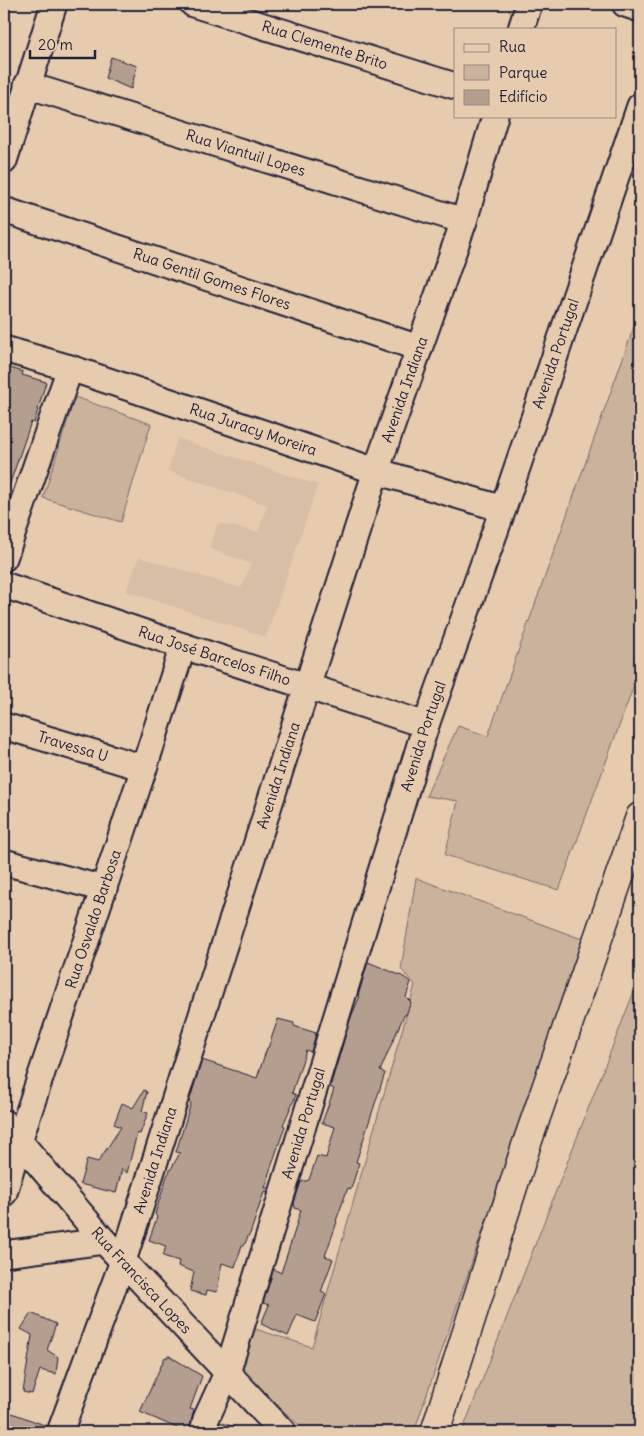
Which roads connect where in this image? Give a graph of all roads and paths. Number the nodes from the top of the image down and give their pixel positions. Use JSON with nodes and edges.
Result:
{"nodes":[{"id":1,"x":54,"y":4,"type":"edge"},
{"id":2,"x":193,"y":4,"type":"edge"},
{"id":3,"x":529,"y":4,"type":"edge"},
{"id":4,"x":624,"y":4,"type":"edge"},
{"id":5,"x":640,"y":9,"type":"edge"},
{"id":6,"x":521,"y":28,"type":"edge"},
{"id":7,"x":27,"y":85,"type":"junction"},
{"id":8,"x":454,"y":86,"type":"edge"},
{"id":9,"x":640,"y":106,"type":"edge"},
{"id":10,"x":494,"y":118,"type":"edge"},
{"id":11,"x":4,"y":161,"type":"edge"},
{"id":12,"x":4,"y":210,"type":"edge"},
{"id":13,"x":464,"y":221,"type":"junction"},
{"id":14,"x":419,"y":348,"type":"junction"},
{"id":15,"x":4,"y":349,"type":"edge"},
{"id":16,"x":70,"y":368,"type":"junction"},
{"id":17,"x":376,"y":471,"type":"junction"},
{"id":18,"x":503,"y":509,"type":"junction"},
{"id":19,"x":4,"y":558,"type":"edge"},
{"id":20,"x":4,"y":585,"type":"edge"},
{"id":21,"x":183,"y":646,"type":"junction"},
{"id":22,"x":308,"y":687,"type":"junction"},
{"id":23,"x":426,"y":725,"type":"junction"},
{"id":24,"x":4,"y":726,"type":"edge"},
{"id":25,"x":144,"y":768,"type":"junction"},
{"id":26,"x":640,"y":817,"type":"edge"},
{"id":27,"x":4,"y":862,"type":"edge"},
{"id":28,"x":104,"y":889,"type":"junction"},
{"id":29,"x":12,"y":1132,"type":"edge"},
{"id":30,"x":4,"y":1194,"type":"edge"},
{"id":31,"x":104,"y":1241,"type":"junction"},
{"id":32,"x":4,"y":1254,"type":"edge"},
{"id":33,"x":123,"y":1261,"type":"junction"},
{"id":34,"x":227,"y":1373,"type":"junction"},
{"id":35,"x":60,"y":1432,"type":"edge"},
{"id":36,"x":204,"y":1432,"type":"edge"},
{"id":37,"x":283,"y":1432,"type":"edge"},
{"id":38,"x":435,"y":1432,"type":"edge"}],
"edges":[{"from":1,"to":7,"type":"street"},
{"from":2,"to":8,"type":"street","name":"Rua Clemente Brito"},
{"from":3,"to":6,"type":"street"},
{"from":4,"to":5,"type":"street"},
{"from":7,"to":11,"type":"street"},
{"from":7,"to":13,"type":"street","name":"Rua Viantuil Lopes"},
{"from":9,"to":18,"type":"street","name":"Avenida Portugal"},
{"from":10,"to":13,"type":"street","name":"Avenida Indiana"},
{"from":12,"to":14,"type":"street","name":"Rua Gentil Gomes Flores"},
{"from":13,"to":14,"type":"street","name":"Avenida Indiana"},
{"from":14,"to":17,"type":"street","name":"Avenida Indiana"},
{"from":15,"to":16,"type":"street","name":"Rua Juracy Moreira"},
{"from":16,"to":17,"type":"street","name":"Rua Juracy Moreira"},
{"from":16,"to":19,"type":"street"},
{"from":17,"to":18,"type":"street","name":"Rua Juracy Moreira"},
{"from":17,"to":22,"type":"street","name":"Avenida Indiana"},
{"from":18,"to":23,"type":"street","name":"Avenida Portugal"},
{"from":20,"to":21,"type":"street","name":"Rua José Barcelos Filho"},
{"from":21,"to":22,"type":"street","name":"Rua José Barcelos Filho"},
{"from":21,"to":25,"type":"street","name":"Rua Osvaldo Barbosa"},
{"from":22,"to":23,"type":"street","name":"Rua José Barcelos Filho"},
{"from":22,"to":33,"type":"street","name":"Avenida Indiana"},
{"from":23,"to":34,"type":"street","name":"Avenida Portugal"},
{"from":24,"to":25,"type":"street","name":"Travessa U"},
{"from":25,"to":28,"type":"street","name":"Rua Osvaldo Barbosa"},
{"from":26,"to":38,"type":"main road"},
{"from":27,"to":28,"type":"street"},
{"from":28,"to":29,"type":"street","name":"Rua Osvaldo Barbosa"},
{"from":29,"to":30,"type":"street","name":"Rua Osvaldo Barbosa"},
{"from":29,"to":31,"type":"street","name":"Rua Francisca Lopes"},
{"from":31,"to":32,"type":"street"},
{"from":31,"to":33,"type":"street","name":"Rua Francisca Lopes"},
{"from":33,"to":34,"type":"street","name":"Rua Francisca Lopes"},
{"from":33,"to":35,"type":"street","name":"Avenida Indiana"},
{"from":34,"to":36,"type":"street","name":"Avenida Portugal"},
{"from":34,"to":37,"type":"street","name":"Rua Francisca Lopes"}]}
